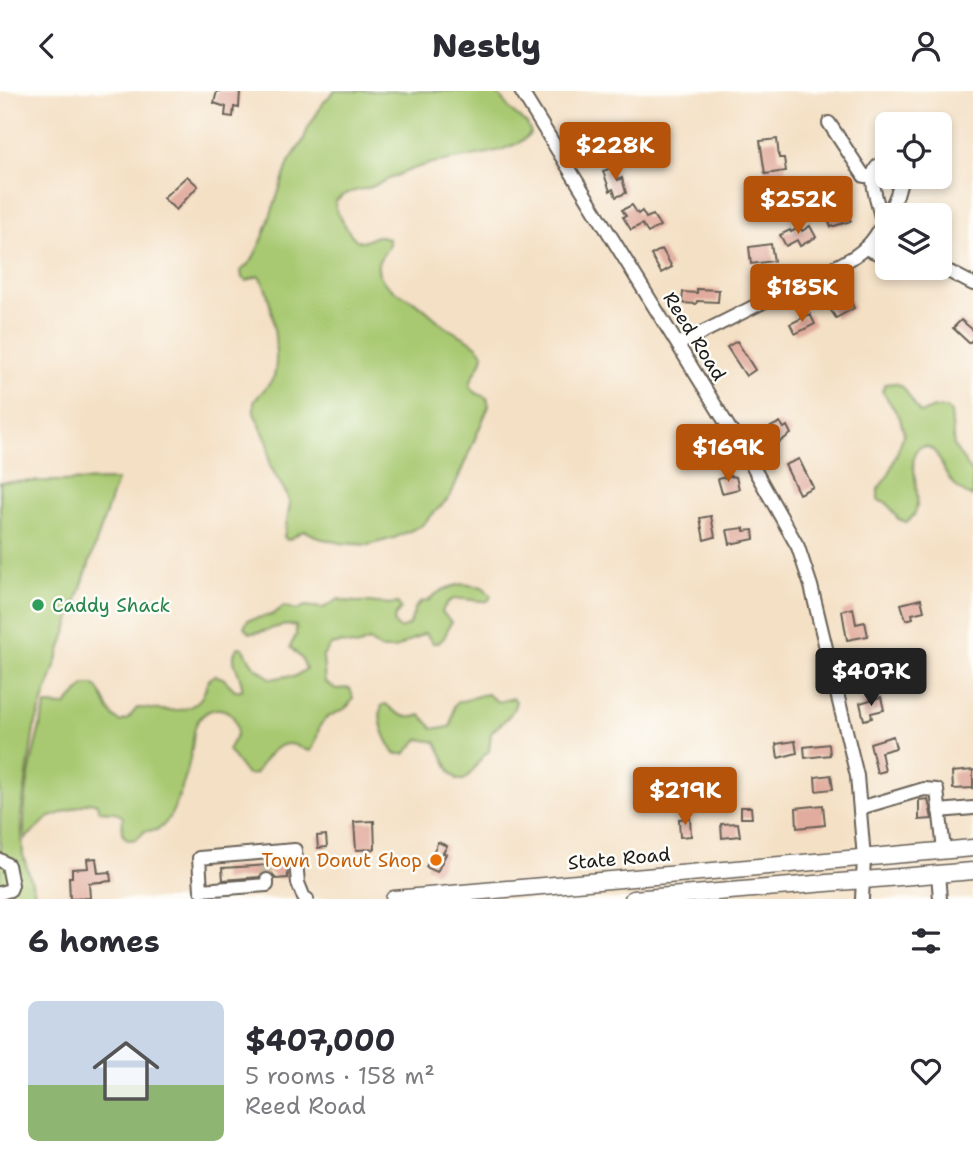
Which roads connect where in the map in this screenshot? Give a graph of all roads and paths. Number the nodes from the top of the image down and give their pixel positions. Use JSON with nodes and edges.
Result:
{"nodes":[{"id":1,"x":521,"y":91,"type":"edge"},
{"id":2,"x":829,"y":123,"type":"dead end"},
{"id":3,"x":875,"y":168,"type":"edge"},
{"id":4,"x":872,"y":176,"type":"junction"},
{"id":5,"x":878,"y":203,"type":"edge"},
{"id":6,"x":875,"y":236,"type":"edge"},
{"id":7,"x":865,"y":248,"type":"junction"},
{"id":8,"x":875,"y":252,"type":"edge"},
{"id":9,"x":952,"y":273,"type":"edge"},
{"id":10,"x":973,"y":284,"type":"edge"},
{"id":11,"x":678,"y":344,"type":"junction"},
{"id":12,"x":973,"y":808,"type":"edge"},
{"id":13,"x":860,"y":809,"type":"junction"},
{"id":14,"x":939,"y":811,"type":"junction"},
{"id":15,"x":973,"y":848,"type":"edge"},
{"id":16,"x":944,"y":851,"type":"junction"},
{"id":17,"x":265,"y":852,"type":"junction"},
{"id":18,"x":864,"y":858,"type":"junction"},
{"id":19,"x":0,"y":860,"type":"edge"},
{"id":20,"x":267,"y":866,"type":"tunnel mouth"},
{"id":21,"x":973,"y":871,"type":"edge"},
{"id":22,"x":938,"y":873,"type":"junction"},
{"id":23,"x":861,"y":879,"type":"junction"},
{"id":24,"x":267,"y":880,"type":"dead end"},
{"id":25,"x":0,"y":893,"type":"edge"},
{"id":26,"x":230,"y":893,"type":"edge"},
{"id":27,"x":778,"y":893,"type":"edge"},
{"id":28,"x":307,"y":899,"type":"edge"},
{"id":29,"x":394,"y":899,"type":"edge"},
{"id":30,"x":633,"y":899,"type":"edge"},
{"id":31,"x":862,"y":899,"type":"edge"},
{"id":32,"x":940,"y":899,"type":"edge"}],
"edges":[{"from":1,"to":11,"type":"street","name":"Reed Road"},
{"from":2,"to":4,"type":"street"},
{"from":3,"to":4,"type":"street"},
{"from":4,"to":5,"type":"street"},
{"from":6,"to":7,"type":"street"},
{"from":7,"to":8,"type":"street"},
{"from":7,"to":11,"type":"street"},
{"from":9,"to":10,"type":"street"},
{"from":11,"to":13,"type":"street","name":"Reed Road"},
{"from":12,"to":14,"type":"street"},
{"from":13,"to":14,"type":"street"},
{"from":13,"to":18,"type":"street","name":"Reed Road"},
{"from":14,"to":16,"type":"street"},
{"from":15,"to":16,"type":"main road","name":"State Road"},
{"from":16,"to":18,"type":"main road","name":"State Road"},
{"from":17,"to":20,"type":"street"},
{"from":17,"to":26,"type":"street"},
{"from":17,"to":28,"type":"street"},
{"from":18,"to":23,"type":"street","name":"Reed Road"},
{"from":18,"to":29,"type":"main road","name":"State Road"},
{"from":19,"to":25,"type":"street"},
{"from":21,"to":22,"type":"main road"},
{"from":22,"to":23,"type":"main road"},
{"from":22,"to":32,"type":"street"},
{"from":23,"to":27,"type":"main road"},
{"from":23,"to":31,"type":"street","name":"Reed Road"},
{"from":24,"to":26,"type":"street"},
{"from":27,"to":30,"type":"main road"}]}
